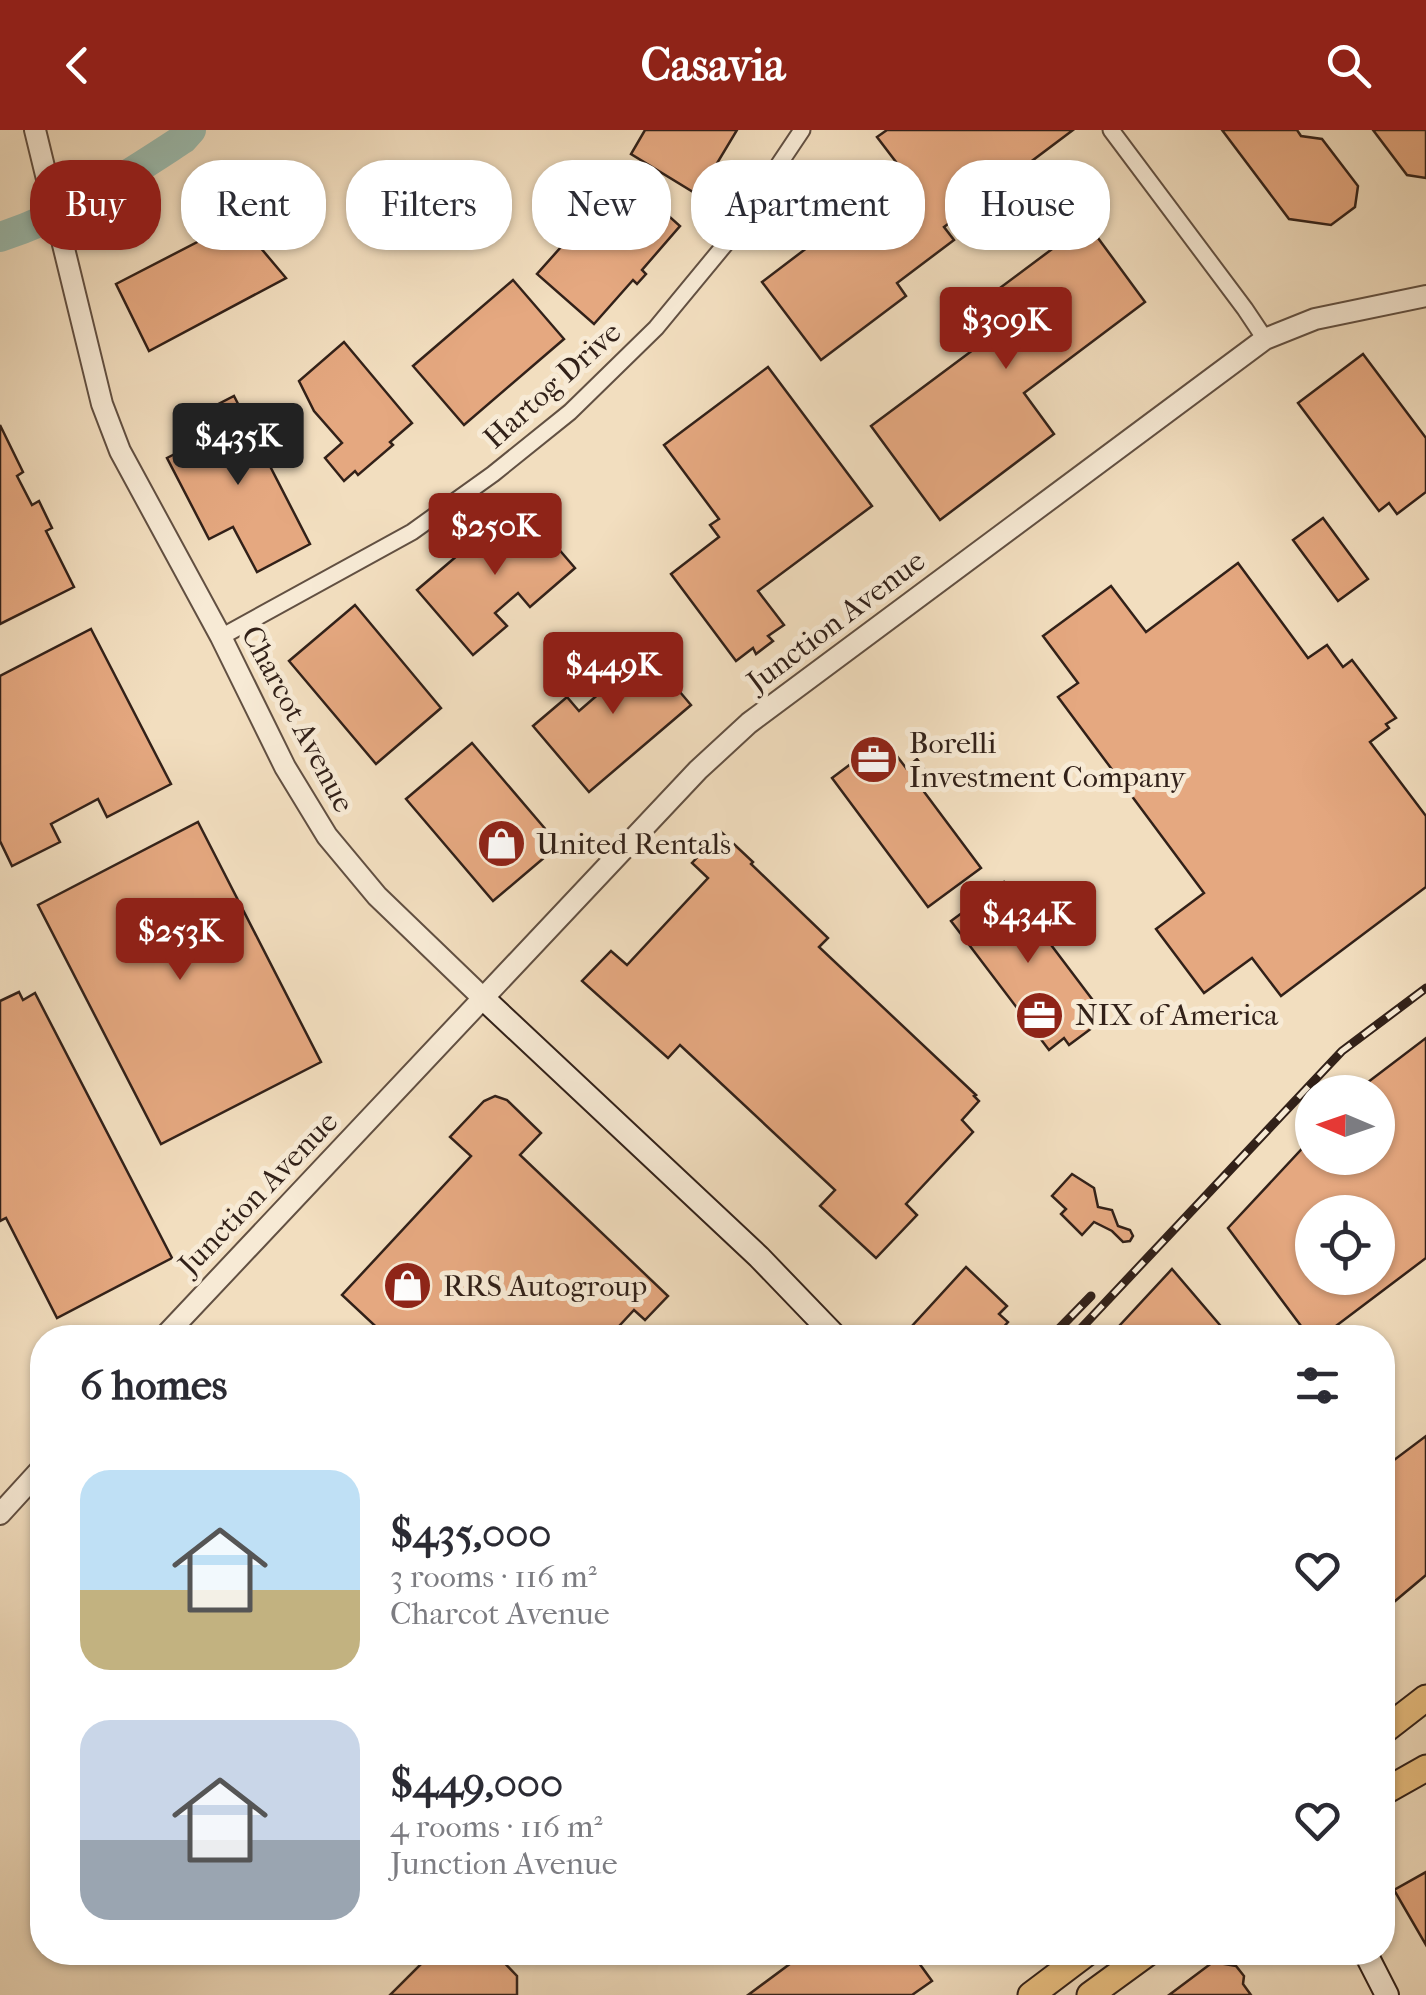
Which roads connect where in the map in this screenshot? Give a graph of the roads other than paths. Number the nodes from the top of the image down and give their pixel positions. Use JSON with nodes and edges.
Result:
{"nodes":[{"id":1,"x":802,"y":130,"type":"edge"},
{"id":2,"x":1111,"y":130,"type":"edge"},
{"id":3,"x":38,"y":140,"type":"edge"},
{"id":4,"x":1426,"y":296,"type":"edge"},
{"id":5,"x":1265,"y":340,"type":"junction"},
{"id":6,"x":221,"y":637,"type":"junction"},
{"id":7,"x":484,"y":999,"type":"junction"},
{"id":8,"x":175,"y":1325,"type":"edge"},
{"id":9,"x":825,"y":1325,"type":"edge"},
{"id":10,"x":30,"y":1481,"type":"edge"},
{"id":11,"x":0,"y":1514,"type":"edge"},
{"id":12,"x":1426,"y":1698,"type":"edge"},
{"id":13,"x":1395,"y":1722,"type":"edge"},
{"id":14,"x":1426,"y":1768,"type":"edge"},
{"id":15,"x":1395,"y":1786,"type":"edge"},
{"id":16,"x":1071,"y":1965,"type":"edge"},
{"id":17,"x":1131,"y":1965,"type":"edge"},
{"id":18,"x":1371,"y":1965,"type":"edge"},
{"id":19,"x":1031,"y":1995,"type":"edge"},
{"id":20,"x":1090,"y":1995,"type":"edge"},
{"id":21,"x":1387,"y":1995,"type":"edge"}],
"edges":[{"from":1,"to":6,"type":"street","name":"Hartog Drive"},
{"from":2,"to":5,"type":"street"},
{"from":3,"to":6,"type":"street","name":"Charcot Avenue"},
{"from":4,"to":5,"type":"street","name":"Junction Avenue"},
{"from":5,"to":7,"type":"street","name":"Junction Avenue"},
{"from":6,"to":7,"type":"street","name":"Charcot Avenue"},
{"from":7,"to":8,"type":"street","name":"Junction Avenue"},
{"from":7,"to":9,"type":"main road","name":"Charcot Avenue"},
{"from":10,"to":11,"type":"street"},
{"from":12,"to":13,"type":"main road"},
{"from":14,"to":15,"type":"main road"},
{"from":16,"to":19,"type":"main road"},
{"from":17,"to":20,"type":"main road"},
{"from":18,"to":21,"type":"main road"}]}
